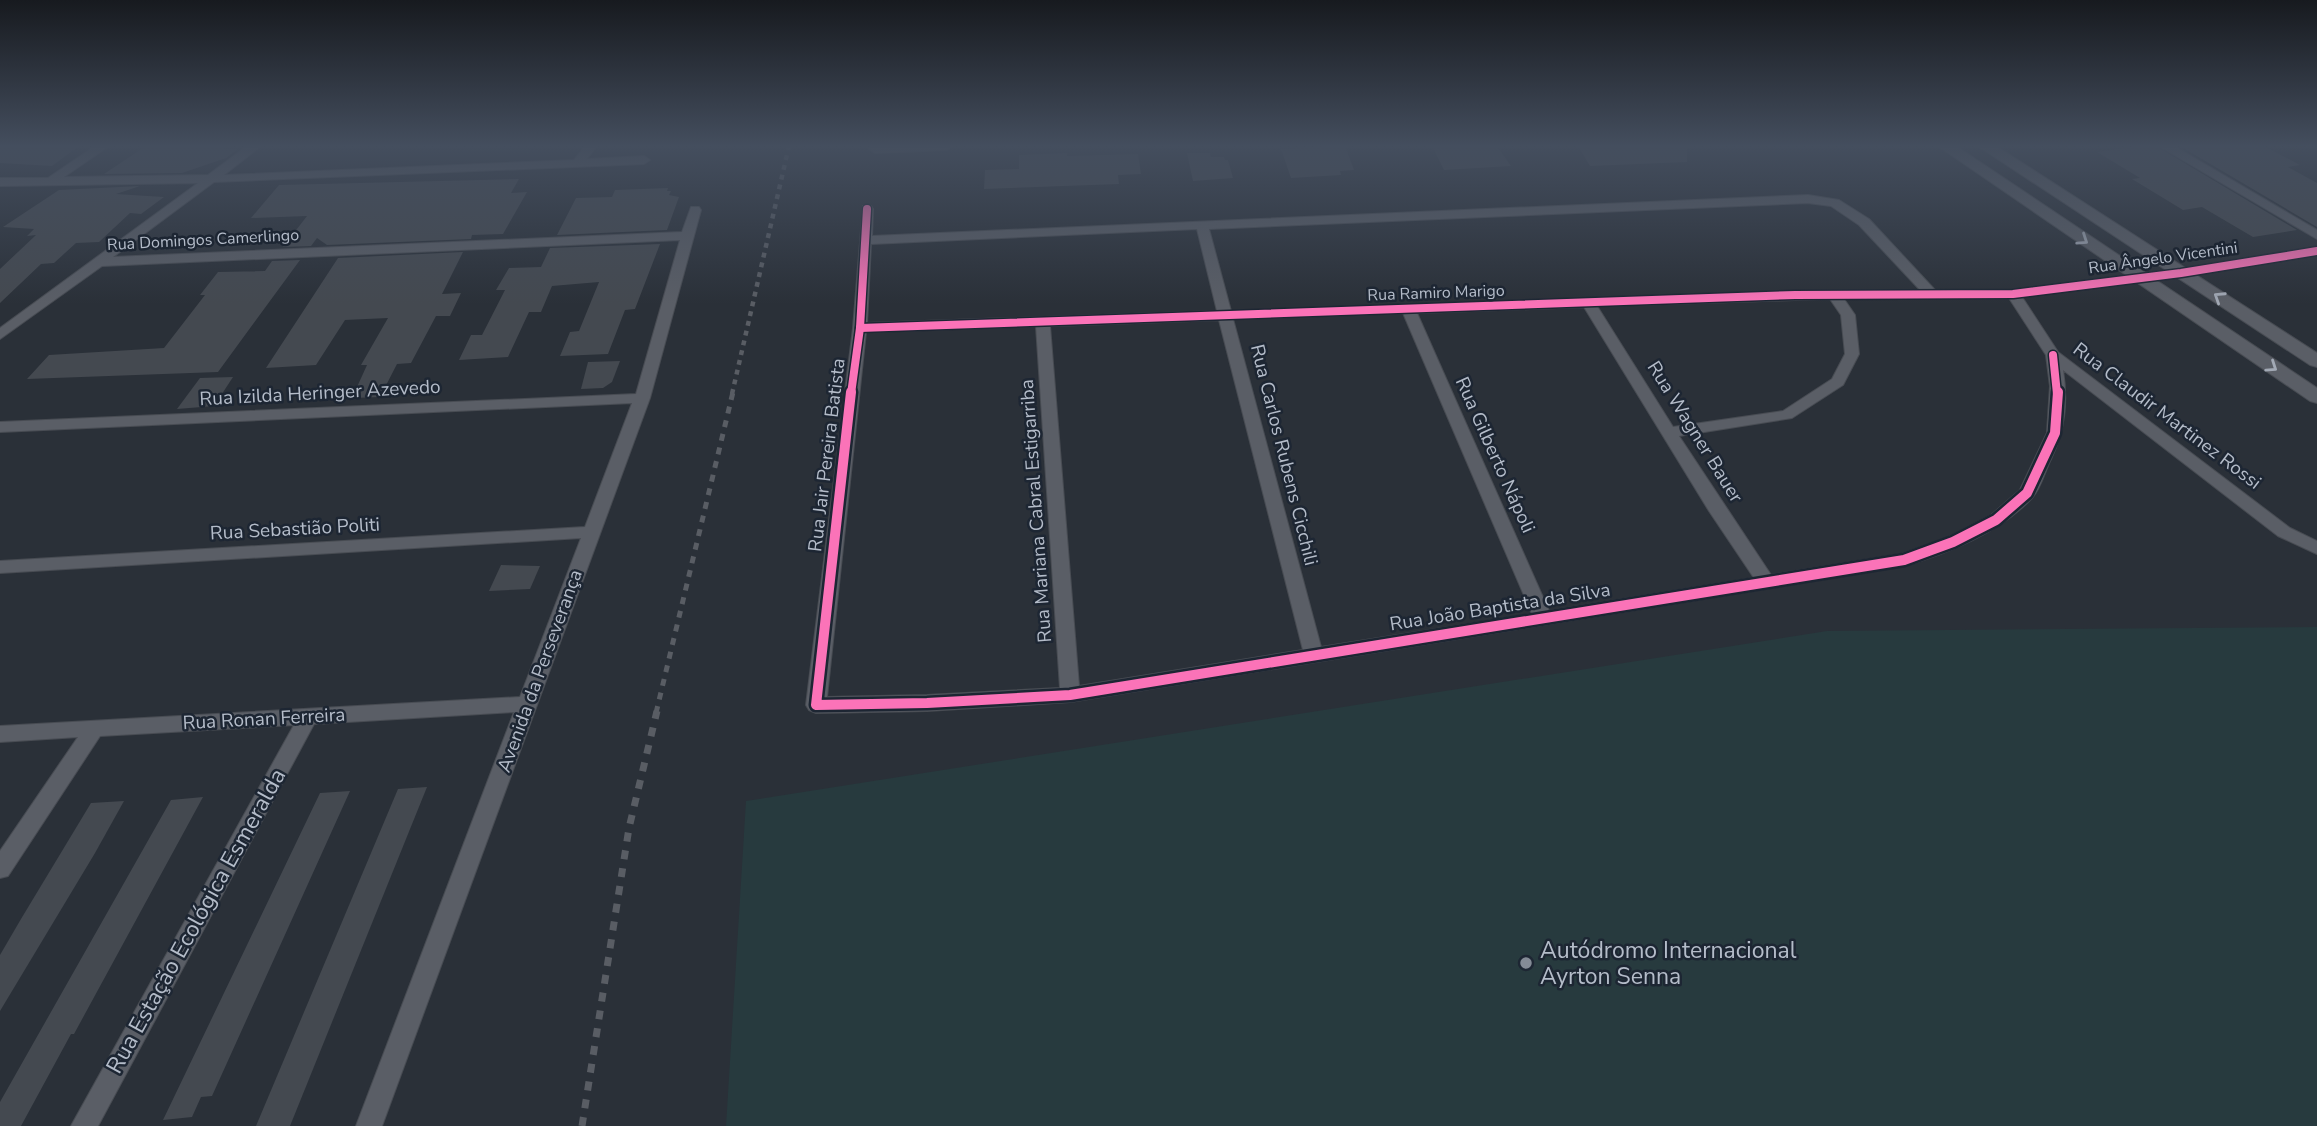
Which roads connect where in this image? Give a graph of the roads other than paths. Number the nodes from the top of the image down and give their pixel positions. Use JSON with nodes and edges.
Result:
{"nodes":[{"id":1,"x":184,"y":199,"type":"edge"},
{"id":2,"x":2023,"y":199,"type":"edge"},
{"id":3,"x":2066,"y":199,"type":"edge"},
{"id":4,"x":2256,"y":199,"type":"edge"},
{"id":5,"x":867,"y":209,"type":"dead end"},
{"id":6,"x":695,"y":210,"type":"dead end"},
{"id":7,"x":1202,"y":225,"type":"junction"},
{"id":8,"x":2317,"y":234,"type":"edge"},
{"id":9,"x":687,"y":236,"type":"junction"},
{"id":10,"x":866,"y":240,"type":"junction"},
{"id":11,"x":2317,"y":251,"type":"edge"},
{"id":12,"x":98,"y":262,"type":"junction"},
{"id":13,"x":2181,"y":273,"type":"junction"},
{"id":14,"x":2140,"y":278,"type":"junction"},
{"id":15,"x":1834,"y":294,"type":"junction"},
{"id":16,"x":2012,"y":294,"type":"junction"},
{"id":17,"x":1931,"y":295,"type":"junction"},
{"id":18,"x":1589,"y":303,"type":"junction"},
{"id":19,"x":1408,"y":309,"type":"junction"},
{"id":20,"x":1227,"y":315,"type":"junction"},
{"id":21,"x":1044,"y":323,"type":"junction"},
{"id":22,"x":860,"y":328,"type":"junction"},
{"id":23,"x":0,"y":335,"type":"edge"},
{"id":24,"x":2053,"y":355,"type":"junction"},
{"id":25,"x":2317,"y":361,"type":"edge"},
{"id":26,"x":2317,"y":397,"type":"edge"},
{"id":27,"x":642,"y":398,"type":"junction"},
{"id":28,"x":0,"y":427,"type":"edge"},
{"id":29,"x":1671,"y":432,"type":"junction"},
{"id":30,"x":592,"y":532,"type":"junction"},
{"id":31,"x":2317,"y":548,"type":"edge"},
{"id":32,"x":0,"y":567,"type":"edge"},
{"id":33,"x":1766,"y":582,"type":"junction"},
{"id":34,"x":1544,"y":619,"type":"junction"},
{"id":35,"x":1313,"y":654,"type":"junction"},
{"id":36,"x":1070,"y":695,"type":"junction"},
{"id":37,"x":528,"y":704,"type":"junction"},
{"id":38,"x":816,"y":705,"type":"joint"},
{"id":39,"x":308,"y":717,"type":"junction"},
{"id":40,"x":94,"y":729,"type":"junction"},
{"id":41,"x":0,"y":734,"type":"edge"},
{"id":42,"x":0,"y":869,"type":"edge"},
{"id":43,"x":83,"y":1126,"type":"edge"},
{"id":44,"x":369,"y":1126,"type":"edge"}],
"edges":[{"from":1,"to":12,"type":"street"},
{"from":2,"to":14,"type":"street","one_way":true},
{"from":3,"to":13,"type":"street"},
{"from":4,"to":8,"type":"street"},
{"from":5,"to":10,"type":"street","name":"Rua Jair Pereira Batista"},
{"from":6,"to":9,"type":"street","name":"Avenida da Perseverança"},
{"from":7,"to":10,"type":"street"},
{"from":7,"to":17,"type":"street"},
{"from":7,"to":20,"type":"street","name":"Rua Carlos Rubens Cicchili"},
{"from":9,"to":12,"type":"street","name":"Rua Domingos Camerlingo"},
{"from":9,"to":27,"type":"street","name":"Avenida da Perseverança"},
{"from":10,"to":22,"type":"street","name":"Rua Jair Pereira Batista"},
{"from":11,"to":13,"type":"street","name":"Rua Ângelo Vicentini"},
{"from":12,"to":23,"type":"street"},
{"from":13,"to":14,"type":"street","name":"Rua Ângelo Vicentini"},
{"from":25,"to":13,"type":"street","one_way":true},
{"from":14,"to":16,"type":"street","name":"Rua Ângelo Vicentini"},
{"from":14,"to":26,"type":"street","one_way":true},
{"from":15,"to":17,"type":"street","name":"Rua Ramiro Marigo"},
{"from":15,"to":18,"type":"street","name":"Rua Ramiro Marigo"},
{"from":15,"to":29,"type":"street"},
{"from":16,"to":17,"type":"street","name":"Rua Ramiro Marigo"},
{"from":16,"to":24,"type":"street","name":"Rua Claudir Martinez Rossi"},
{"from":18,"to":19,"type":"street","name":"Rua Ramiro Marigo"},
{"from":18,"to":29,"type":"street","name":"Rua Wagner Bauer"},
{"from":19,"to":20,"type":"street","name":"Rua Ramiro Marigo"},
{"from":19,"to":34,"type":"street","name":"Rua Gilberto Nápoli"},
{"from":20,"to":21,"type":"street","name":"Rua Ramiro Marigo"},
{"from":20,"to":35,"type":"street","name":"Rua Carlos Rubens Cicchili"},
{"from":21,"to":22,"type":"street","name":"Rua Ramiro Marigo"},
{"from":21,"to":36,"type":"street","name":"Rua Mariana Cabral Estigarriba"},
{"from":22,"to":38,"type":"street","name":"Rua Jair Pereira Batista"},
{"from":24,"to":31,"type":"street","name":"Rua Claudir Martinez Rossi"},
{"from":24,"to":33,"type":"street","name":"Rua João Baptista da Silva"},
{"from":27,"to":28,"type":"street","name":"Rua Izilda Heringer Azevedo"},
{"from":27,"to":30,"type":"street","name":"Avenida da Perseverança"},
{"from":29,"to":33,"type":"street","name":"Rua Wagner Bauer"},
{"from":30,"to":32,"type":"street","name":"Rua Sebastião Politi"},
{"from":30,"to":37,"type":"street","name":"Avenida da Perseverança"},
{"from":33,"to":34,"type":"street","name":"Rua João Baptista da Silva"},
{"from":34,"to":35,"type":"street","name":"Rua João Baptista da Silva"},
{"from":35,"to":36,"type":"street","name":"Rua João Baptista da Silva"},
{"from":36,"to":38,"type":"street","name":"Rua João Baptista da Silva"},
{"from":37,"to":39,"type":"street","name":"Rua Ronan Ferreira"},
{"from":37,"to":44,"type":"street","name":"Avenida da Perseverança"},
{"from":39,"to":40,"type":"street","name":"Rua Ronan Ferreira"},
{"from":39,"to":43,"type":"street","name":"Rua Estação Ecológica Esmeralda"},
{"from":40,"to":41,"type":"street","name":"Rua Ronan Ferreira"},
{"from":40,"to":42,"type":"street"}]}
